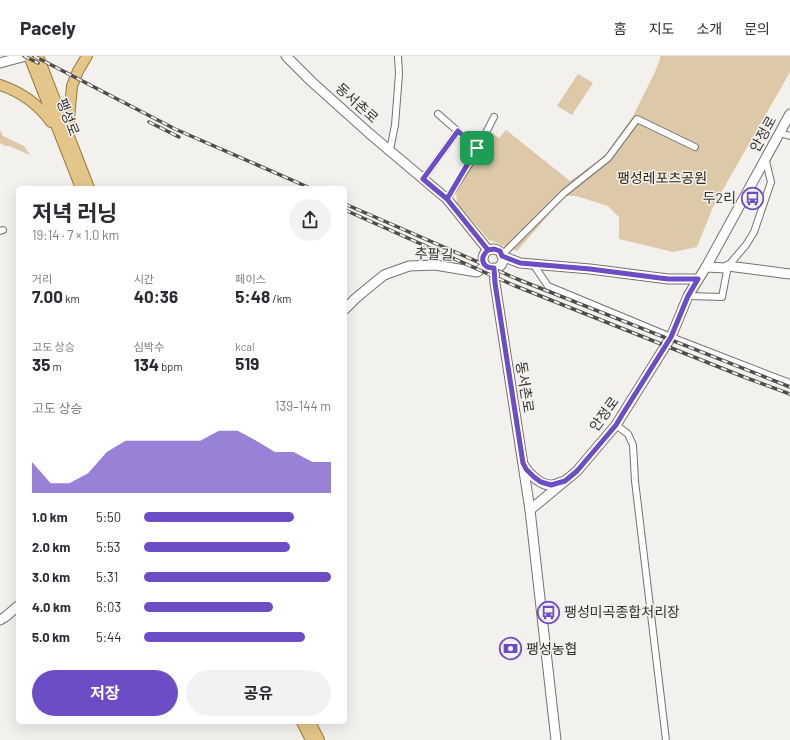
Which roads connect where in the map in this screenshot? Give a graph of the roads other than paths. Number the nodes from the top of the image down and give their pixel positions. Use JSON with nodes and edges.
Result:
{"nodes":[{"id":1,"x":26,"y":56,"type":"edge"},
{"id":2,"x":29,"y":56,"type":"edge"},
{"id":3,"x":38,"y":56,"type":"edge"},
{"id":4,"x":87,"y":56,"type":"edge"},
{"id":5,"x":286,"y":56,"type":"edge"},
{"id":6,"x":398,"y":56,"type":"edge"},
{"id":7,"x":0,"y":63,"type":"edge"},
{"id":8,"x":0,"y":85,"type":"edge"},
{"id":9,"x":438,"y":114,"type":"dead end"},
{"id":10,"x":790,"y":114,"type":"edge"},
{"id":11,"x":494,"y":117,"type":"dead end"},
{"id":12,"x":458,"y":131,"type":"junction"},
{"id":13,"x":63,"y":132,"type":"junction"},
{"id":14,"x":780,"y":133,"type":"junction"},
{"id":15,"x":790,"y":136,"type":"edge"},
{"id":16,"x":695,"y":147,"type":"dead end"},
{"id":17,"x":477,"y":148,"type":"junction"},
{"id":18,"x":390,"y":150,"type":"junction"},
{"id":19,"x":765,"y":158,"type":"junction"},
{"id":20,"x":423,"y":179,"type":"junction"},
{"id":21,"x":80,"y":186,"type":"edge"},
{"id":22,"x":88,"y":186,"type":"edge"},
{"id":23,"x":447,"y":199,"type":"junction"},
{"id":24,"x":488,"y":250,"type":"junction"},
{"id":25,"x":502,"y":255,"type":"junction"},
{"id":26,"x":533,"y":264,"type":"junction"},
{"id":27,"x":728,"y":266,"type":"junction"},
{"id":28,"x":490,"y":267,"type":"junction"},
{"id":29,"x":706,"y":267,"type":"junction"},
{"id":30,"x":790,"y":274,"type":"edge"},
{"id":31,"x":698,"y":279,"type":"junction"},
{"id":32,"x":688,"y":296,"type":"junction"},
{"id":33,"x":347,"y":307,"type":"edge"},
{"id":34,"x":671,"y":337,"type":"junction"},
{"id":35,"x":790,"y":383,"type":"edge"},
{"id":36,"x":616,"y":425,"type":"junction"},
{"id":37,"x":523,"y":463,"type":"junction"},
{"id":38,"x":565,"y":481,"type":"junction"},
{"id":39,"x":530,"y":510,"type":"junction"},
{"id":40,"x":16,"y":608,"type":"edge"},
{"id":41,"x":0,"y":620,"type":"edge"},
{"id":42,"x":303,"y":724,"type":"edge"},
{"id":43,"x":311,"y":724,"type":"edge"},
{"id":44,"x":311,"y":740,"type":"edge"},
{"id":45,"x":319,"y":740,"type":"edge"},
{"id":46,"x":556,"y":740,"type":"edge"},
{"id":47,"x":666,"y":740,"type":"edge"}],
"edges":[{"from":1,"to":7,"type":"main road"},
{"from":2,"to":13,"type":"main road","name":"팽성로"},
{"from":3,"to":13,"type":"main road","name":"팽성로"},
{"from":4,"to":13,"type":"main road"},
{"from":5,"to":18,"type":"main road","name":"동서촌로"},
{"from":6,"to":18,"type":"street"},
{"from":8,"to":13,"type":"main road"},
{"from":9,"to":12,"type":"street"},
{"from":10,"to":14,"type":"main road","name":"안정로"},
{"from":11,"to":17,"type":"street"},
{"from":12,"to":17,"type":"street"},
{"from":12,"to":20,"type":"street"},
{"from":13,"to":21,"type":"main road","name":"팽성로"},
{"from":13,"to":22,"type":"main road","name":"팽성로"},
{"from":14,"to":15,"type":"street"},
{"from":14,"to":19,"type":"main road","name":"안정로"},
{"from":16,"to":25,"type":"street"},
{"from":17,"to":23,"type":"street"},
{"from":18,"to":20,"type":"main road","name":"동서촌로"},
{"from":19,"to":27,"type":"street"},
{"from":19,"to":29,"type":"main road","name":"안정로"},
{"from":20,"to":23,"type":"main road","name":"동서촌로"},
{"from":23,"to":24,"type":"main road","name":"동서촌로"},
{"from":24,"to":25,"type":"main road"},
{"from":24,"to":28,"type":"main road"},
{"from":25,"to":26,"type":"main road"},
{"from":25,"to":28,"type":"main road"},
{"from":26,"to":31,"type":"main road"},
{"from":26,"to":34,"type":"street"},
{"from":27,"to":29,"type":"main road"},
{"from":27,"to":30,"type":"main road"},
{"from":27,"to":32,"type":"street"},
{"from":28,"to":33,"type":"main road","name":"추팔길"},
{"from":28,"to":37,"type":"main road","name":"동서촌로"},
{"from":29,"to":31,"type":"main road","name":"안정로"},
{"from":31,"to":32,"type":"main road","name":"안정로"},
{"from":32,"to":34,"type":"main road","name":"안정로"},
{"from":34,"to":35,"type":"street"},
{"from":34,"to":36,"type":"main road","name":"안정로"},
{"from":36,"to":38,"type":"main road","name":"안정로"},
{"from":36,"to":47,"type":"street"},
{"from":37,"to":38,"type":"main road"},
{"from":37,"to":39,"type":"main road","name":"동서촌로"},
{"from":38,"to":39,"type":"main road","name":"안정로"},
{"from":39,"to":46,"type":"main road"},
{"from":40,"to":41,"type":"main road"},
{"from":42,"to":44,"type":"main road"},
{"from":43,"to":45,"type":"main road"}]}
